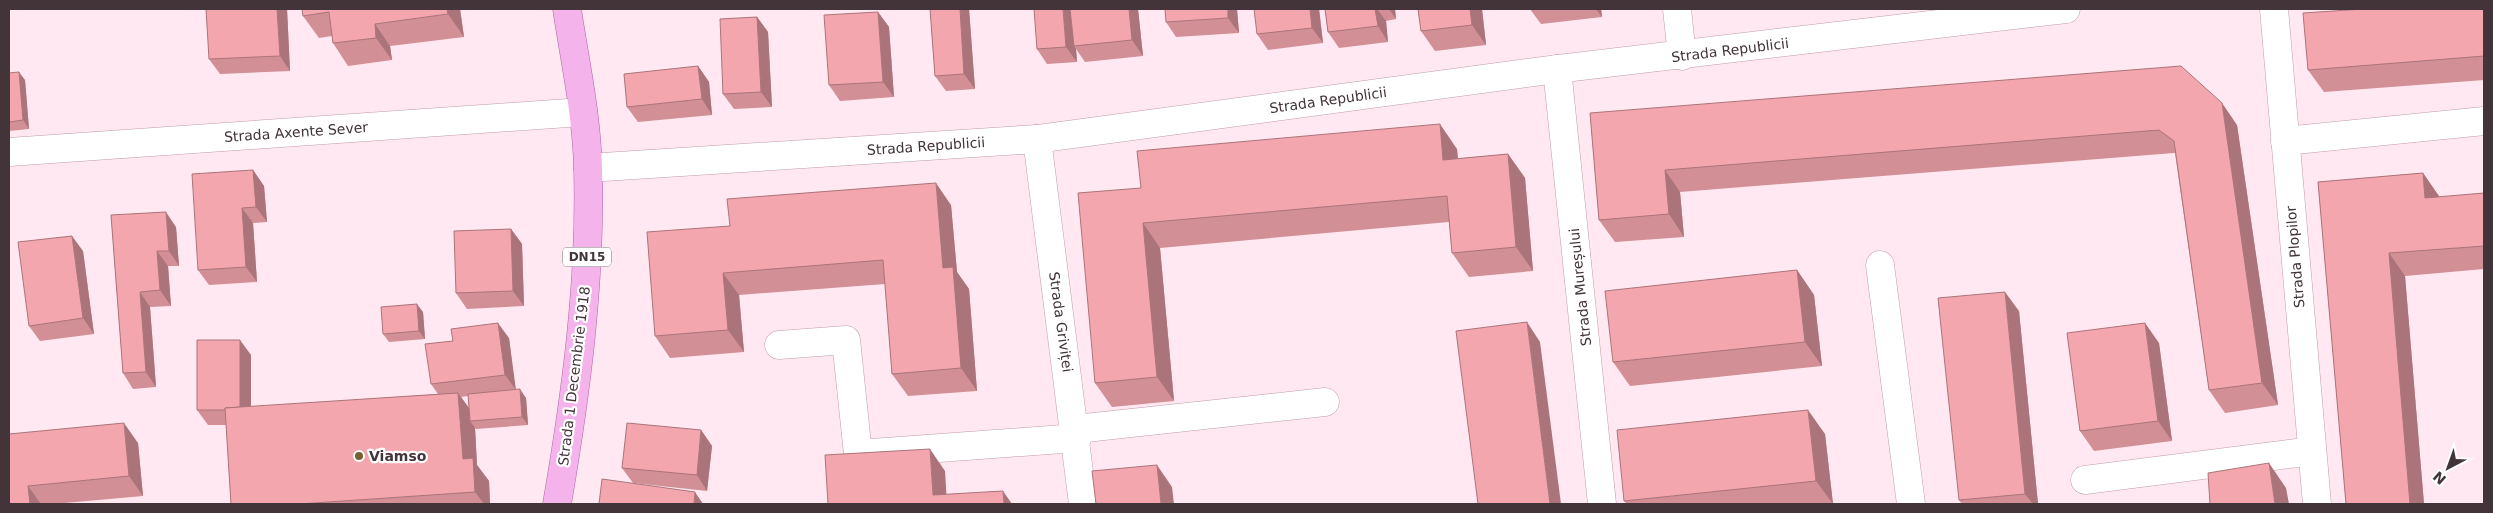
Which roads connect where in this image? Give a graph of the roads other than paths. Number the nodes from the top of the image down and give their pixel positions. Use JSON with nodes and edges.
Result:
{"nodes":[{"id":1,"x":566,"y":9,"type":"edge"},
{"id":2,"x":1677,"y":9,"type":"edge"},
{"id":3,"x":2066,"y":9,"type":"edge"},
{"id":4,"x":2274,"y":9,"type":"edge"},
{"id":5,"x":1682,"y":56,"type":"junction"},
{"id":6,"x":1557,"y":69,"type":"junction"},
{"id":7,"x":582,"y":112,"type":"junction"},
{"id":8,"x":2484,"y":121,"type":"edge"},
{"id":9,"x":1037,"y":139,"type":"junction"},
{"id":10,"x":2285,"y":141,"type":"junction"},
{"id":11,"x":9,"y":152,"type":"edge"},
{"id":12,"x":588,"y":168,"type":"junction"},
{"id":13,"x":1880,"y":265,"type":"dead end"},
{"id":14,"x":779,"y":345,"type":"dead end"},
{"id":15,"x":1325,"y":402,"type":"dead end"},
{"id":16,"x":1076,"y":433,"type":"junction"},
{"id":17,"x":2312,"y":451,"type":"junction"},
{"id":18,"x":2085,"y":480,"type":"dead end"},
{"id":19,"x":556,"y":504,"type":"edge"},
{"id":20,"x":1083,"y":504,"type":"edge"},
{"id":21,"x":1602,"y":504,"type":"edge"},
{"id":22,"x":1911,"y":504,"type":"edge"},
{"id":23,"x":2317,"y":504,"type":"edge"}],
"edges":[{"from":1,"to":7,"type":"main road","name":"Strada 1 Decembrie 1918","number":"DN15"},
{"from":2,"to":5,"type":"street"},
{"from":3,"to":5,"type":"street","name":"Strada Republicii"},
{"from":4,"to":10,"type":"street","name":"Strada Plopilor"},
{"from":5,"to":6,"type":"street","name":"Strada Republicii"},
{"from":6,"to":9,"type":"street","name":"Strada Republicii"},
{"from":6,"to":21,"type":"street","name":"Strada Mureșului"},
{"from":7,"to":11,"type":"street","name":"Strada Axente Sever"},
{"from":7,"to":12,"type":"main road","name":"Strada 1 Decembrie 1918","number":"DN15"},
{"from":8,"to":10,"type":"street"},
{"from":9,"to":12,"type":"street","name":"Strada Republicii"},
{"from":9,"to":16,"type":"street","name":"Strada Griviței"},
{"from":10,"to":17,"type":"street","name":"Strada Plopilor"},
{"from":12,"to":19,"type":"main road","name":"Strada 1 Decembrie 1918","number":"DN15"},
{"from":13,"to":22,"type":"street"},
{"from":14,"to":16,"type":"street"},
{"from":15,"to":16,"type":"street"},
{"from":16,"to":20,"type":"street","name":"Strada Griviței"},
{"from":17,"to":18,"type":"street"},
{"from":17,"to":23,"type":"street","name":"Strada Plopilor"}]}
